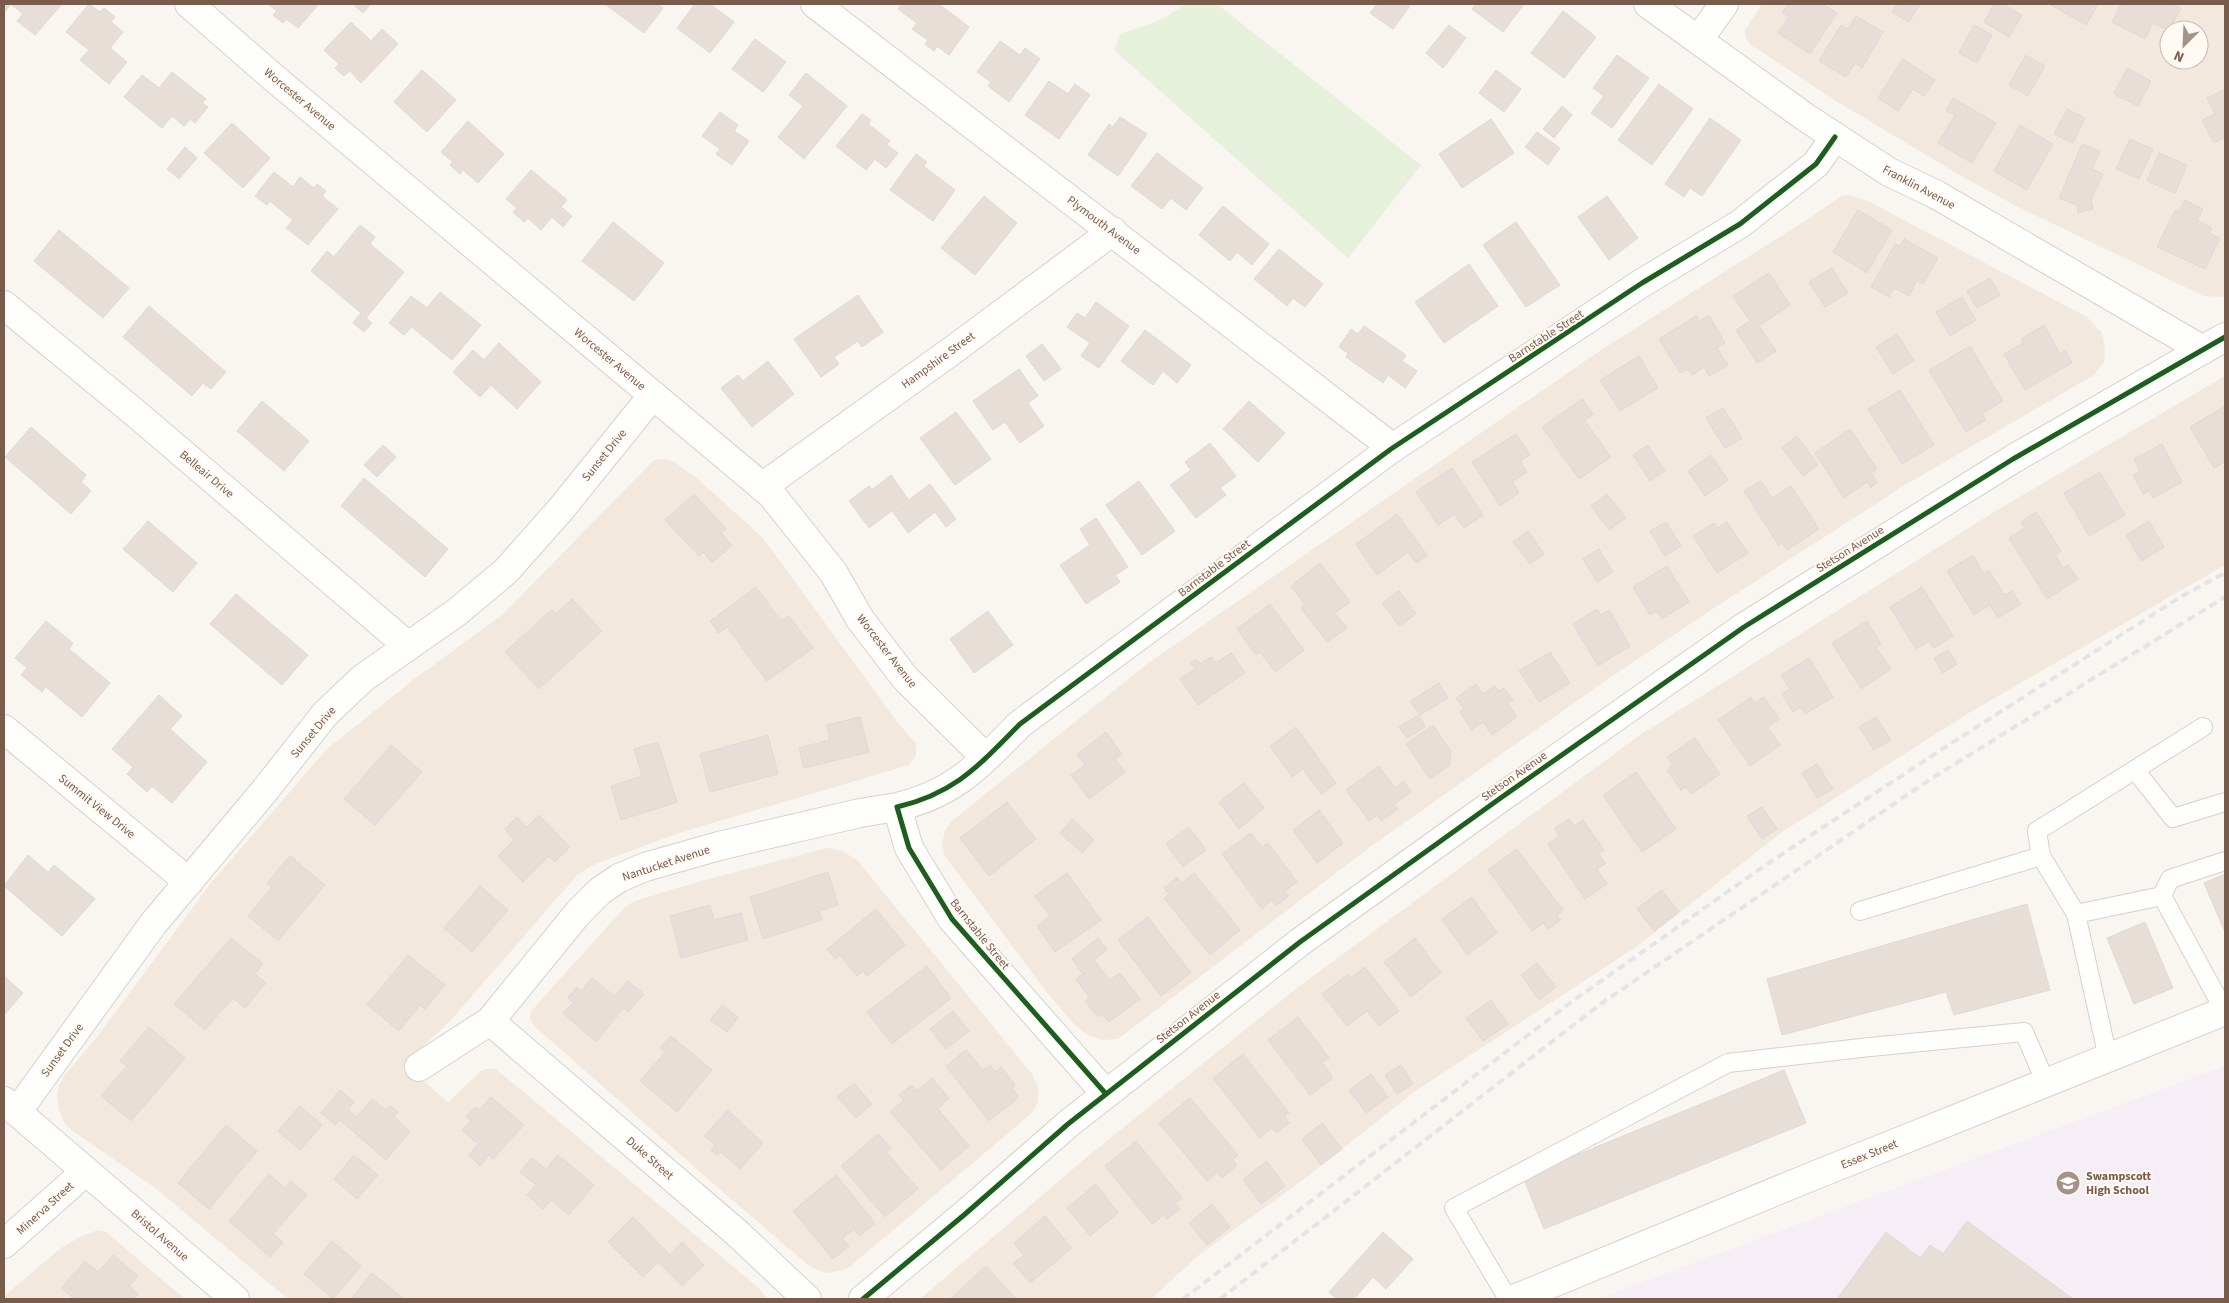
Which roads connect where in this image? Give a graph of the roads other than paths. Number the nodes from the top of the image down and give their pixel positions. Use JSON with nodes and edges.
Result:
{"nodes":[{"id":1,"x":189,"y":4,"type":"edge"},
{"id":2,"x":815,"y":4,"type":"edge"},
{"id":3,"x":1648,"y":4,"type":"edge"},
{"id":4,"x":1724,"y":4,"type":"edge"},
{"id":5,"x":1699,"y":40,"type":"junction"},
{"id":6,"x":1836,"y":137,"type":"junction"},
{"id":7,"x":1113,"y":231,"type":"junction"},
{"id":8,"x":4,"y":304,"type":"edge"},
{"id":9,"x":2214,"y":344,"type":"edge"},
{"id":10,"x":653,"y":395,"type":"junction"},
{"id":11,"x":1393,"y":448,"type":"junction"},
{"id":12,"x":762,"y":487,"type":"junction"},
{"id":13,"x":408,"y":646,"type":"junction"},
{"id":14,"x":2203,"y":727,"type":"dead end"},
{"id":15,"x":4,"y":730,"type":"edge"},
{"id":16,"x":986,"y":758,"type":"junction"},
{"id":17,"x":2135,"y":770,"type":"junction"},
{"id":18,"x":2225,"y":802,"type":"edge"},
{"id":19,"x":897,"y":807,"type":"junction"},
{"id":20,"x":2041,"y":856,"type":"junction"},
{"id":21,"x":2225,"y":861,"type":"edge"},
{"id":22,"x":189,"y":882,"type":"junction"},
{"id":23,"x":2162,"y":896,"type":"junction"},
{"id":24,"x":1860,"y":911,"type":"dead end"},
{"id":25,"x":2076,"y":914,"type":"junction"},
{"id":26,"x":2225,"y":1012,"type":"edge"},
{"id":27,"x":490,"y":1020,"type":"junction"},
{"id":28,"x":2108,"y":1058,"type":"junction"},
{"id":29,"x":419,"y":1066,"type":"dead end"},
{"id":30,"x":2046,"y":1083,"type":"junction"},
{"id":31,"x":1106,"y":1094,"type":"junction"},
{"id":32,"x":10,"y":1107,"type":"edge"},
{"id":33,"x":86,"y":1171,"type":"junction"},
{"id":34,"x":4,"y":1244,"type":"edge"},
{"id":35,"x":1530,"y":1296,"type":"edge"},
{"id":36,"x":235,"y":1299,"type":"edge"},
{"id":37,"x":807,"y":1299,"type":"edge"},
{"id":38,"x":863,"y":1299,"type":"edge"},
{"id":39,"x":1508,"y":1299,"type":"edge"}],
"edges":[{"from":1,"to":10,"type":"street","name":"Worcester Avenue"},
{"from":2,"to":7,"type":"street","name":"Plymouth Avenue"},
{"from":3,"to":5,"type":"street","name":"Franklin Avenue"},
{"from":4,"to":5,"type":"street"},
{"from":5,"to":6,"type":"street","name":"Franklin Avenue"},
{"from":6,"to":9,"type":"street","name":"Franklin Avenue"},
{"from":6,"to":11,"type":"street","name":"Barnstable Street"},
{"from":7,"to":11,"type":"street","name":"Plymouth Avenue"},
{"from":7,"to":12,"type":"street","name":"Hampshire Street"},
{"from":8,"to":13,"type":"street","name":"Belleair Drive"},
{"from":9,"to":31,"type":"street","name":"Stetson Avenue"},
{"from":10,"to":12,"type":"street","name":"Worcester Avenue"},
{"from":10,"to":13,"type":"street","name":"Sunset Drive"},
{"from":11,"to":16,"type":"street","name":"Barnstable Street"},
{"from":12,"to":16,"type":"street","name":"Worcester Avenue"},
{"from":13,"to":22,"type":"street","name":"Sunset Drive"},
{"from":14,"to":17,"type":"lane"},
{"from":15,"to":22,"type":"street","name":"Summit View Drive"},
{"from":16,"to":19,"type":"street","name":"Barnstable Street"},
{"from":17,"to":18,"type":"lane"},
{"from":17,"to":20,"type":"lane"},
{"from":19,"to":27,"type":"street","name":"Nantucket Avenue"},
{"from":19,"to":31,"type":"street","name":"Barnstable Street"},
{"from":20,"to":24,"type":"lane"},
{"from":20,"to":25,"type":"lane"},
{"from":21,"to":23,"type":"lane"},
{"from":22,"to":32,"type":"street","name":"Sunset Drive"},
{"from":23,"to":25,"type":"lane"},
{"from":23,"to":26,"type":"lane"},
{"from":25,"to":28,"type":"lane"},
{"from":26,"to":28,"type":"street","name":"Essex Street"},
{"from":27,"to":29,"type":"street","name":"Nantucket Avenue"},
{"from":27,"to":37,"type":"street","name":"Duke Street"},
{"from":28,"to":30,"type":"street","name":"Essex Street"},
{"from":30,"to":35,"type":"street","name":"Essex Street"},
{"from":30,"to":39,"type":"lane"},
{"from":31,"to":38,"type":"street","name":"Stetson Avenue"},
{"from":32,"to":33,"type":"street","name":"Bristol Avenue"},
{"from":33,"to":34,"type":"street","name":"Minerva Street"},
{"from":33,"to":36,"type":"street","name":"Bristol Avenue"}]}
